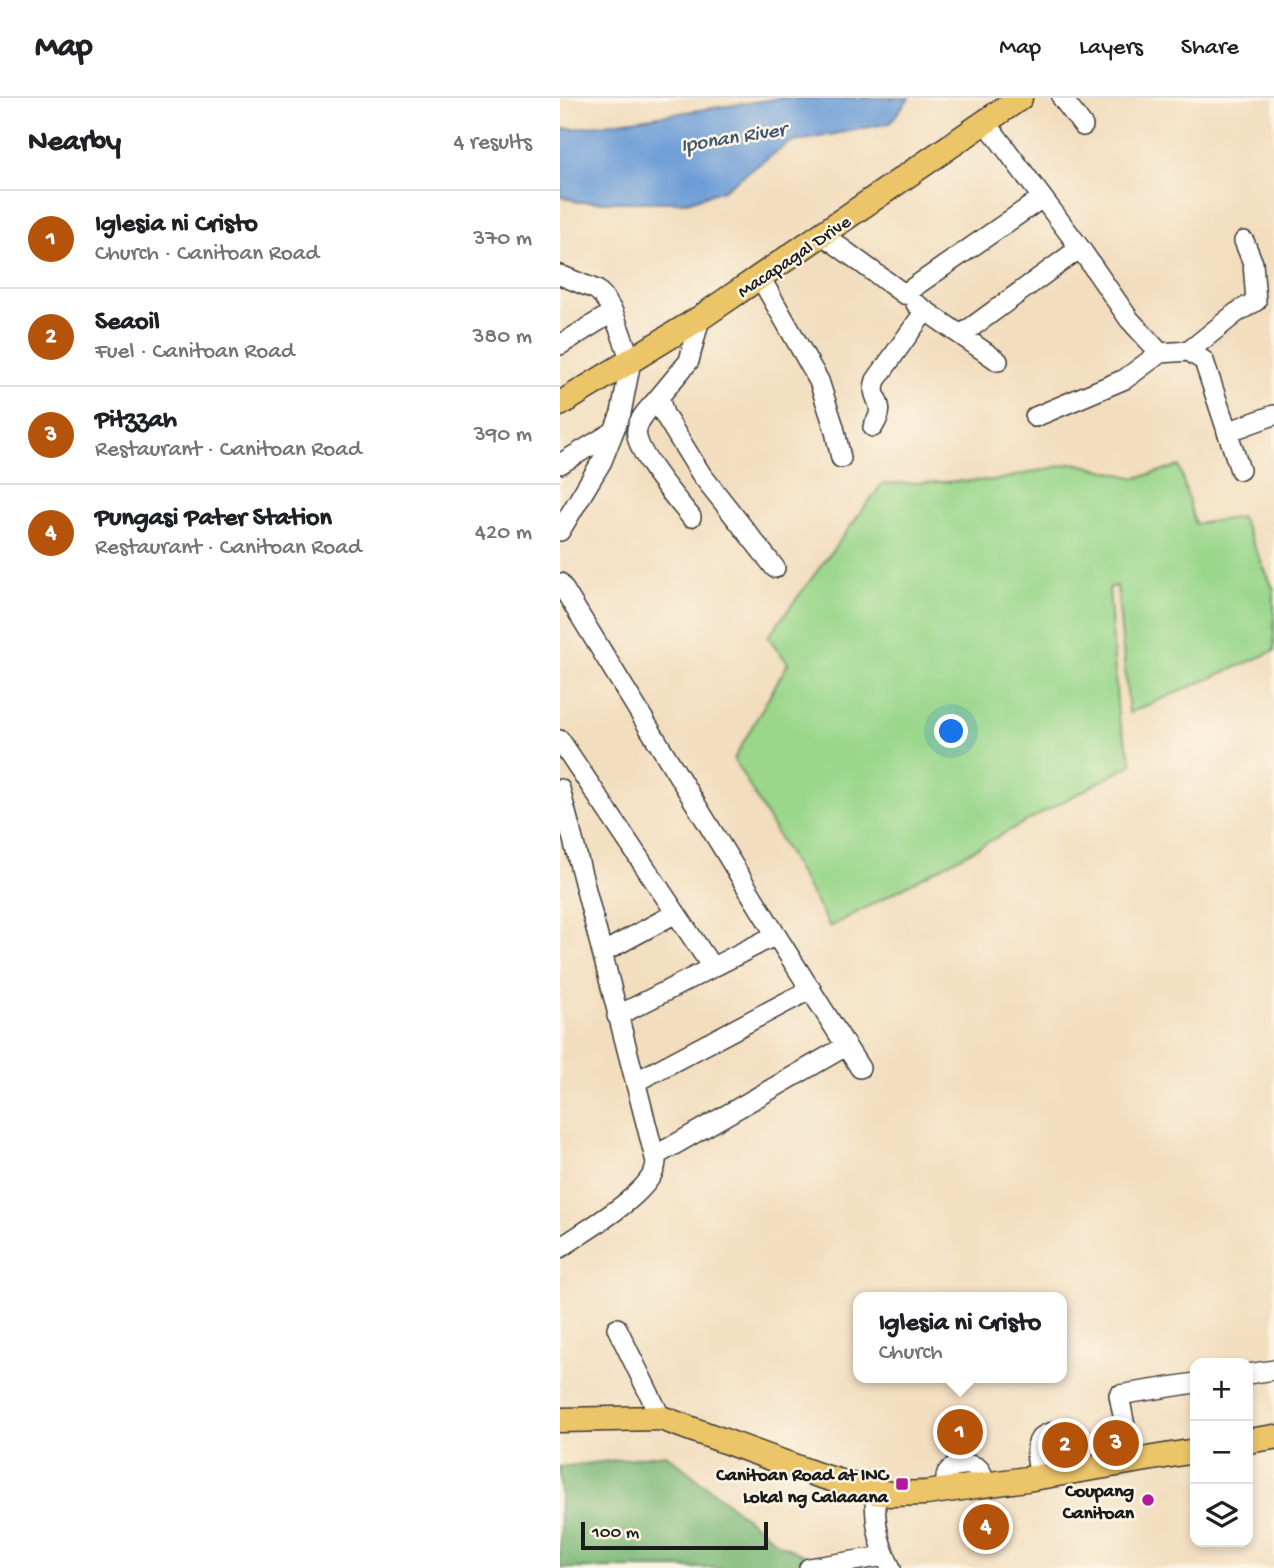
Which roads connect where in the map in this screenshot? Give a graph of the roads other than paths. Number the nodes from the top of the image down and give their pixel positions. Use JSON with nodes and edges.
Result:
{"nodes":[{"id":1,"x":1020,"y":98,"type":"edge"},
{"id":2,"x":1062,"y":98,"type":"edge"},
{"id":3,"x":985,"y":121,"type":"junction"},
{"id":4,"x":1083,"y":126,"type":"dead end"},
{"id":5,"x":1042,"y":198,"type":"junction"},
{"id":6,"x":823,"y":235,"type":"junction"},
{"id":7,"x":1244,"y":242,"type":"dead end"},
{"id":8,"x":1080,"y":248,"type":"junction"},
{"id":9,"x":560,"y":275,"type":"edge"},
{"id":10,"x":760,"y":277,"type":"junction"},
{"id":11,"x":904,"y":294,"type":"junction"},
{"id":12,"x":925,"y":311,"type":"junction"},
{"id":13,"x":612,"y":312,"type":"junction"},
{"id":14,"x":700,"y":318,"type":"junction"},
{"id":15,"x":961,"y":335,"type":"junction"},
{"id":16,"x":560,"y":345,"type":"edge"},
{"id":17,"x":1189,"y":351,"type":"junction"},
{"id":18,"x":1160,"y":353,"type":"junction"},
{"id":19,"x":631,"y":361,"type":"junction"},
{"id":20,"x":999,"y":361,"type":"dead end"},
{"id":21,"x":659,"y":397,"type":"junction"},
{"id":22,"x":560,"y":404,"type":"edge"},
{"id":23,"x":1274,"y":415,"type":"edge"},
{"id":24,"x":1035,"y":417,"type":"dead end"},
{"id":25,"x":873,"y":427,"type":"dead end"},
{"id":26,"x":613,"y":432,"type":"junction"},
{"id":27,"x":1227,"y":432,"type":"junction"},
{"id":28,"x":841,"y":458,"type":"dead end"},
{"id":29,"x":560,"y":464,"type":"edge"},
{"id":30,"x":1240,"y":470,"type":"dead end"},
{"id":31,"x":691,"y":517,"type":"dead end"},
{"id":32,"x":560,"y":531,"type":"edge"},
{"id":33,"x":775,"y":568,"type":"dead end"},
{"id":34,"x":560,"y":583,"type":"edge"},
{"id":35,"x":560,"y":740,"type":"edge"},
{"id":36,"x":560,"y":789,"type":"edge"},
{"id":37,"x":676,"y":913,"type":"junction"},
{"id":38,"x":776,"y":935,"type":"junction"},
{"id":39,"x":602,"y":953,"type":"junction"},
{"id":40,"x":712,"y":967,"type":"junction"},
{"id":41,"x":811,"y":989,"type":"junction"},
{"id":42,"x":617,"y":1016,"type":"junction"},
{"id":43,"x":846,"y":1046,"type":"junction"},
{"id":44,"x":860,"y":1068,"type":"dead end"},
{"id":45,"x":637,"y":1081,"type":"junction"},
{"id":46,"x":655,"y":1156,"type":"junction"},
{"id":47,"x":560,"y":1248,"type":"edge"},
{"id":48,"x":617,"y":1328,"type":"dead end"},
{"id":49,"x":1274,"y":1370,"type":"edge"},
{"id":50,"x":1253,"y":1373,"type":"edge"},
{"id":51,"x":1190,"y":1384,"type":"edge"},
{"id":52,"x":661,"y":1418,"type":"junction"},
{"id":53,"x":560,"y":1420,"type":"edge"},
{"id":54,"x":1274,"y":1437,"type":"edge"},
{"id":55,"x":1253,"y":1440,"type":"edge"},
{"id":56,"x":1190,"y":1452,"type":"edge"},
{"id":57,"x":1083,"y":1462,"type":"junction"},
{"id":58,"x":1132,"y":1462,"type":"junction"},
{"id":59,"x":1038,"y":1467,"type":"junction"},
{"id":60,"x":875,"y":1492,"type":"junction"},
{"id":61,"x":888,"y":1562,"type":"edge"},
{"id":62,"x":809,"y":1568,"type":"edge"}],
"edges":[{"from":1,"to":3,"type":"main road","name":"Macapagal Drive"},
{"from":2,"to":4,"type":"street"},
{"from":3,"to":5,"type":"street"},
{"from":3,"to":6,"type":"main road","name":"Macapagal Drive"},
{"from":5,"to":8,"type":"street"},
{"from":5,"to":11,"type":"street"},
{"from":6,"to":10,"type":"main road","name":"Macapagal Drive"},
{"from":6,"to":11,"type":"street"},
{"from":7,"to":17,"type":"street"},
{"from":8,"to":15,"type":"street"},
{"from":8,"to":18,"type":"street"},
{"from":9,"to":13,"type":"street"},
{"from":10,"to":14,"type":"main road","name":"Macapagal Drive"},
{"from":10,"to":28,"type":"street"},
{"from":11,"to":12,"type":"street"},
{"from":12,"to":15,"type":"street"},
{"from":12,"to":25,"type":"street"},
{"from":13,"to":16,"type":"street"},
{"from":13,"to":19,"type":"street"},
{"from":14,"to":19,"type":"main road","name":"Macapagal Drive"},
{"from":14,"to":21,"type":"street"},
{"from":15,"to":20,"type":"street"},
{"from":17,"to":18,"type":"street"},
{"from":17,"to":27,"type":"street"},
{"from":18,"to":24,"type":"street"},
{"from":19,"to":22,"type":"main road","name":"Macapagal Drive"},
{"from":19,"to":26,"type":"street"},
{"from":21,"to":31,"type":"street"},
{"from":21,"to":33,"type":"street"},
{"from":23,"to":27,"type":"street"},
{"from":26,"to":29,"type":"street"},
{"from":26,"to":32,"type":"street"},
{"from":27,"to":30,"type":"street"},
{"from":34,"to":38,"type":"street"},
{"from":35,"to":37,"type":"street"},
{"from":36,"to":39,"type":"street"},
{"from":37,"to":39,"type":"street"},
{"from":37,"to":40,"type":"street"},
{"from":38,"to":40,"type":"street"},
{"from":38,"to":41,"type":"street"},
{"from":39,"to":42,"type":"street"},
{"from":40,"to":42,"type":"street"},
{"from":41,"to":43,"type":"street"},
{"from":41,"to":45,"type":"street"},
{"from":42,"to":45,"type":"street"},
{"from":43,"to":44,"type":"street"},
{"from":43,"to":46,"type":"street"},
{"from":45,"to":46,"type":"street"},
{"from":46,"to":47,"type":"street"},
{"from":48,"to":52,"type":"street"},
{"from":49,"to":50,"type":"street"},
{"from":51,"to":58,"type":"street"},
{"from":52,"to":53,"type":"main road"},
{"from":52,"to":60,"type":"main road"},
{"from":54,"to":55,"type":"main road"},
{"from":56,"to":58,"type":"main road"},
{"from":57,"to":58,"type":"main road"},
{"from":57,"to":59,"type":"main road"},
{"from":57,"to":59,"type":"street"},
{"from":59,"to":60,"type":"main road"},
{"from":60,"to":61,"type":"street"},
{"from":61,"to":62,"type":"street"}]}
